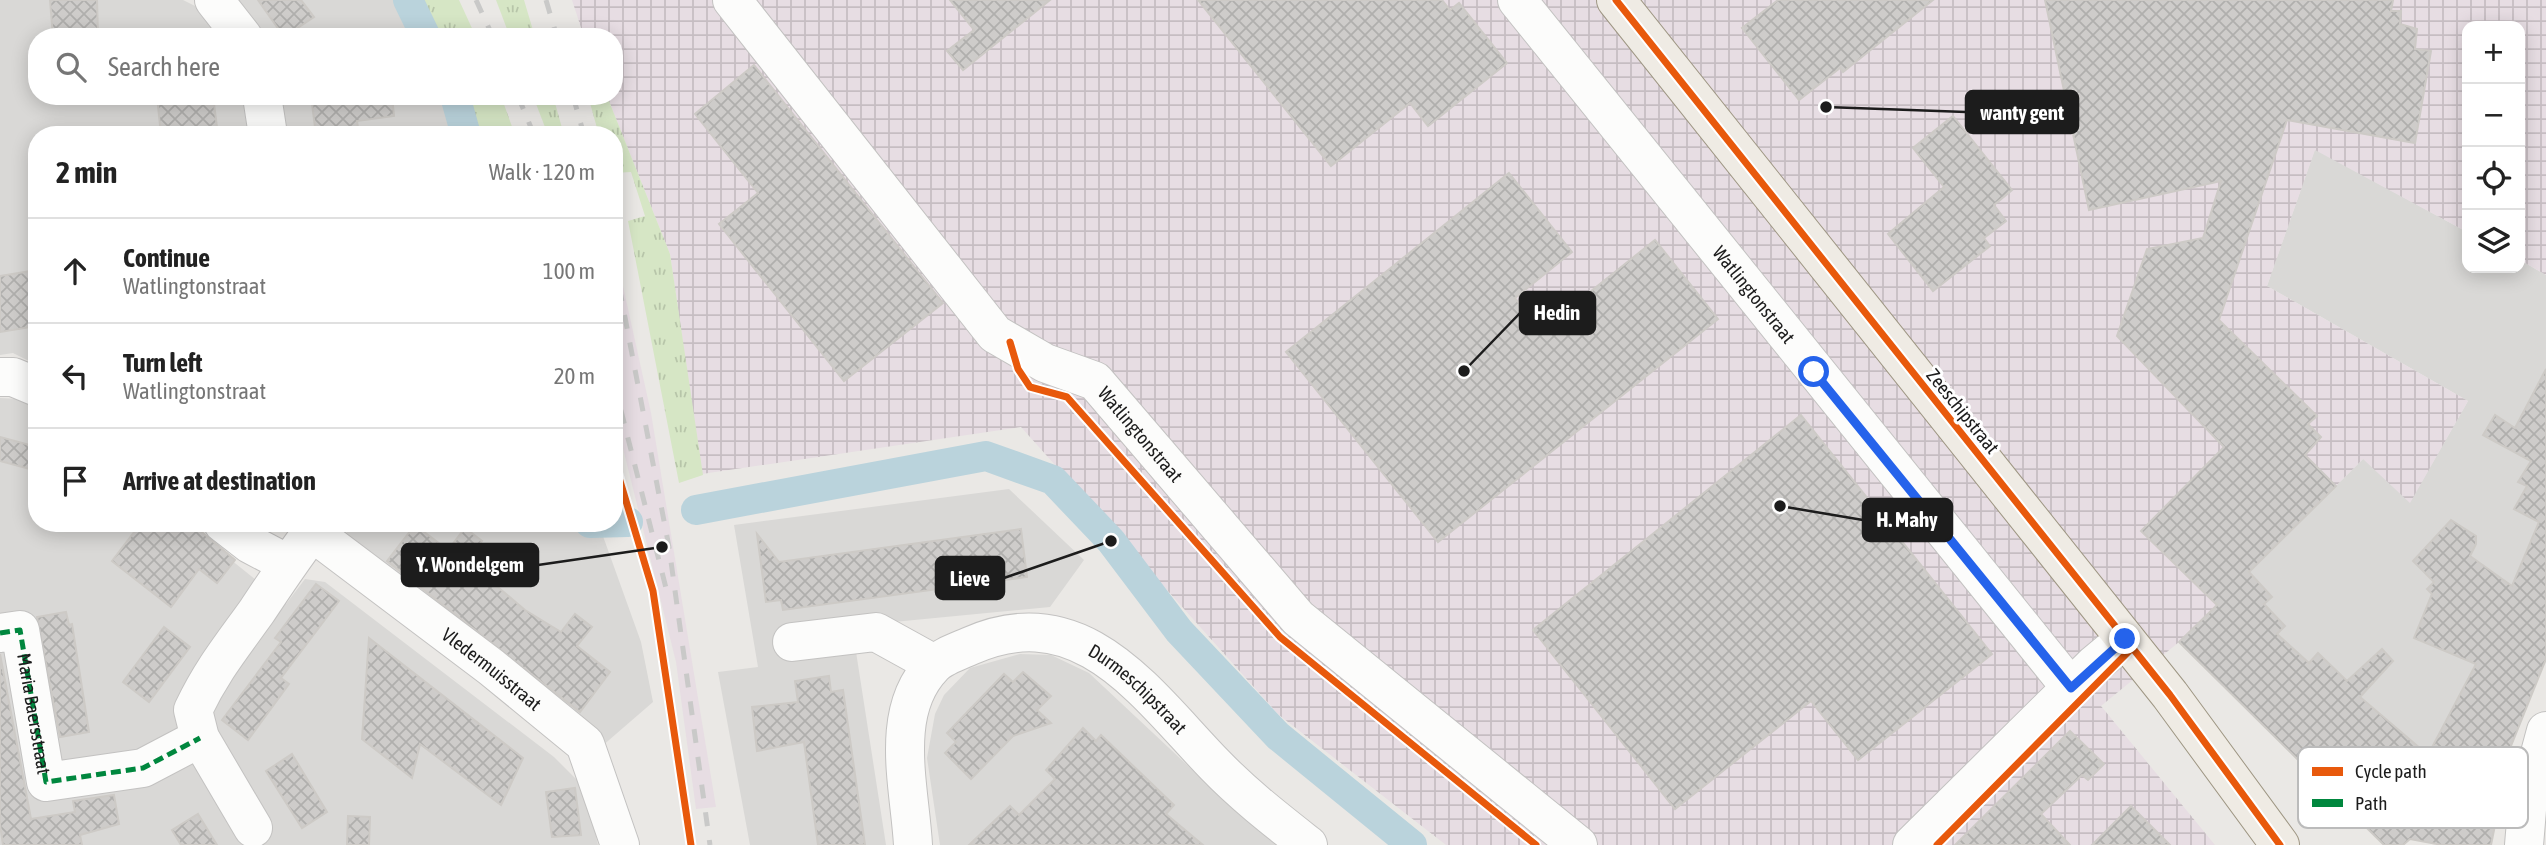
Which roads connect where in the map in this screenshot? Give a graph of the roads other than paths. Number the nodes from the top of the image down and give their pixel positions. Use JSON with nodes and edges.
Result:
{"nodes":[{"id":1,"x":214,"y":0,"type":"edge"},
{"id":2,"x":733,"y":0,"type":"edge"},
{"id":3,"x":1517,"y":0,"type":"edge"},
{"id":4,"x":1616,"y":0,"type":"edge"},
{"id":5,"x":237,"y":28,"type":"edge"},
{"id":6,"x":263,"y":105,"type":"edge"},
{"id":7,"x":267,"y":126,"type":"edge"},
{"id":8,"x":0,"y":377,"type":"edge"},
{"id":9,"x":28,"y":383,"type":"edge"},
{"id":10,"x":235,"y":532,"type":"edge"},
{"id":11,"x":312,"y":532,"type":"edge"},
{"id":12,"x":320,"y":532,"type":"edge"},
{"id":13,"x":286,"y":563,"type":"junction"},
{"id":14,"x":0,"y":633,"type":"edge"},
{"id":15,"x":2125,"y":639,"type":"junction"},
{"id":16,"x":792,"y":642,"type":"dead end"},
{"id":17,"x":934,"y":664,"type":"junction"},
{"id":18,"x":2071,"y":688,"type":"junction"},
{"id":19,"x":2546,"y":731,"type":"edge"},
{"id":20,"x":200,"y":738,"type":"junction"},
{"id":21,"x":2238,"y":788,"type":"junction"},
{"id":22,"x":2528,"y":798,"type":"edge"},
{"id":23,"x":253,"y":828,"type":"dead end"},
{"id":24,"x":913,"y":841,"type":"edge"},
{"id":25,"x":620,"y":845,"type":"edge"},
{"id":26,"x":1308,"y":845,"type":"edge"},
{"id":27,"x":1578,"y":845,"type":"edge"},
{"id":28,"x":1912,"y":845,"type":"edge"},
{"id":29,"x":2280,"y":845,"type":"edge"},
{"id":30,"x":2299,"y":845,"type":"edge"}],
"edges":[{"from":1,"to":5,"type":"street"},
{"from":2,"to":27,"type":"street","name":"Watlingtonstraat"},
{"from":3,"to":18,"type":"street","name":"Watlingtonstraat"},
{"from":4,"to":15,"type":"main road","name":"Zeeschipstraat"},
{"from":6,"to":7,"type":"street"},
{"from":8,"to":9,"type":"street"},
{"from":10,"to":13,"type":"street"},
{"from":11,"to":13,"type":"street"},
{"from":12,"to":25,"type":"street","name":"Vledermuisstraat"},
{"from":13,"to":20,"type":"street"},
{"from":14,"to":20,"type":"street","name":"Maria Baersstraat"},
{"from":15,"to":18,"type":"street"},
{"from":15,"to":21,"type":"main road","name":"Zeeschipstraat"},
{"from":16,"to":17,"type":"street"},
{"from":17,"to":24,"type":"street"},
{"from":17,"to":26,"type":"street","name":"Durmeschipstraat"},
{"from":18,"to":28,"type":"street"},
{"from":19,"to":22,"type":"street"},
{"from":20,"to":23,"type":"street"},
{"from":21,"to":29,"type":"main road","name":"Zeeschipstraat"},
{"from":21,"to":30,"type":"main road","name":"Zeeschipstraat"}]}
